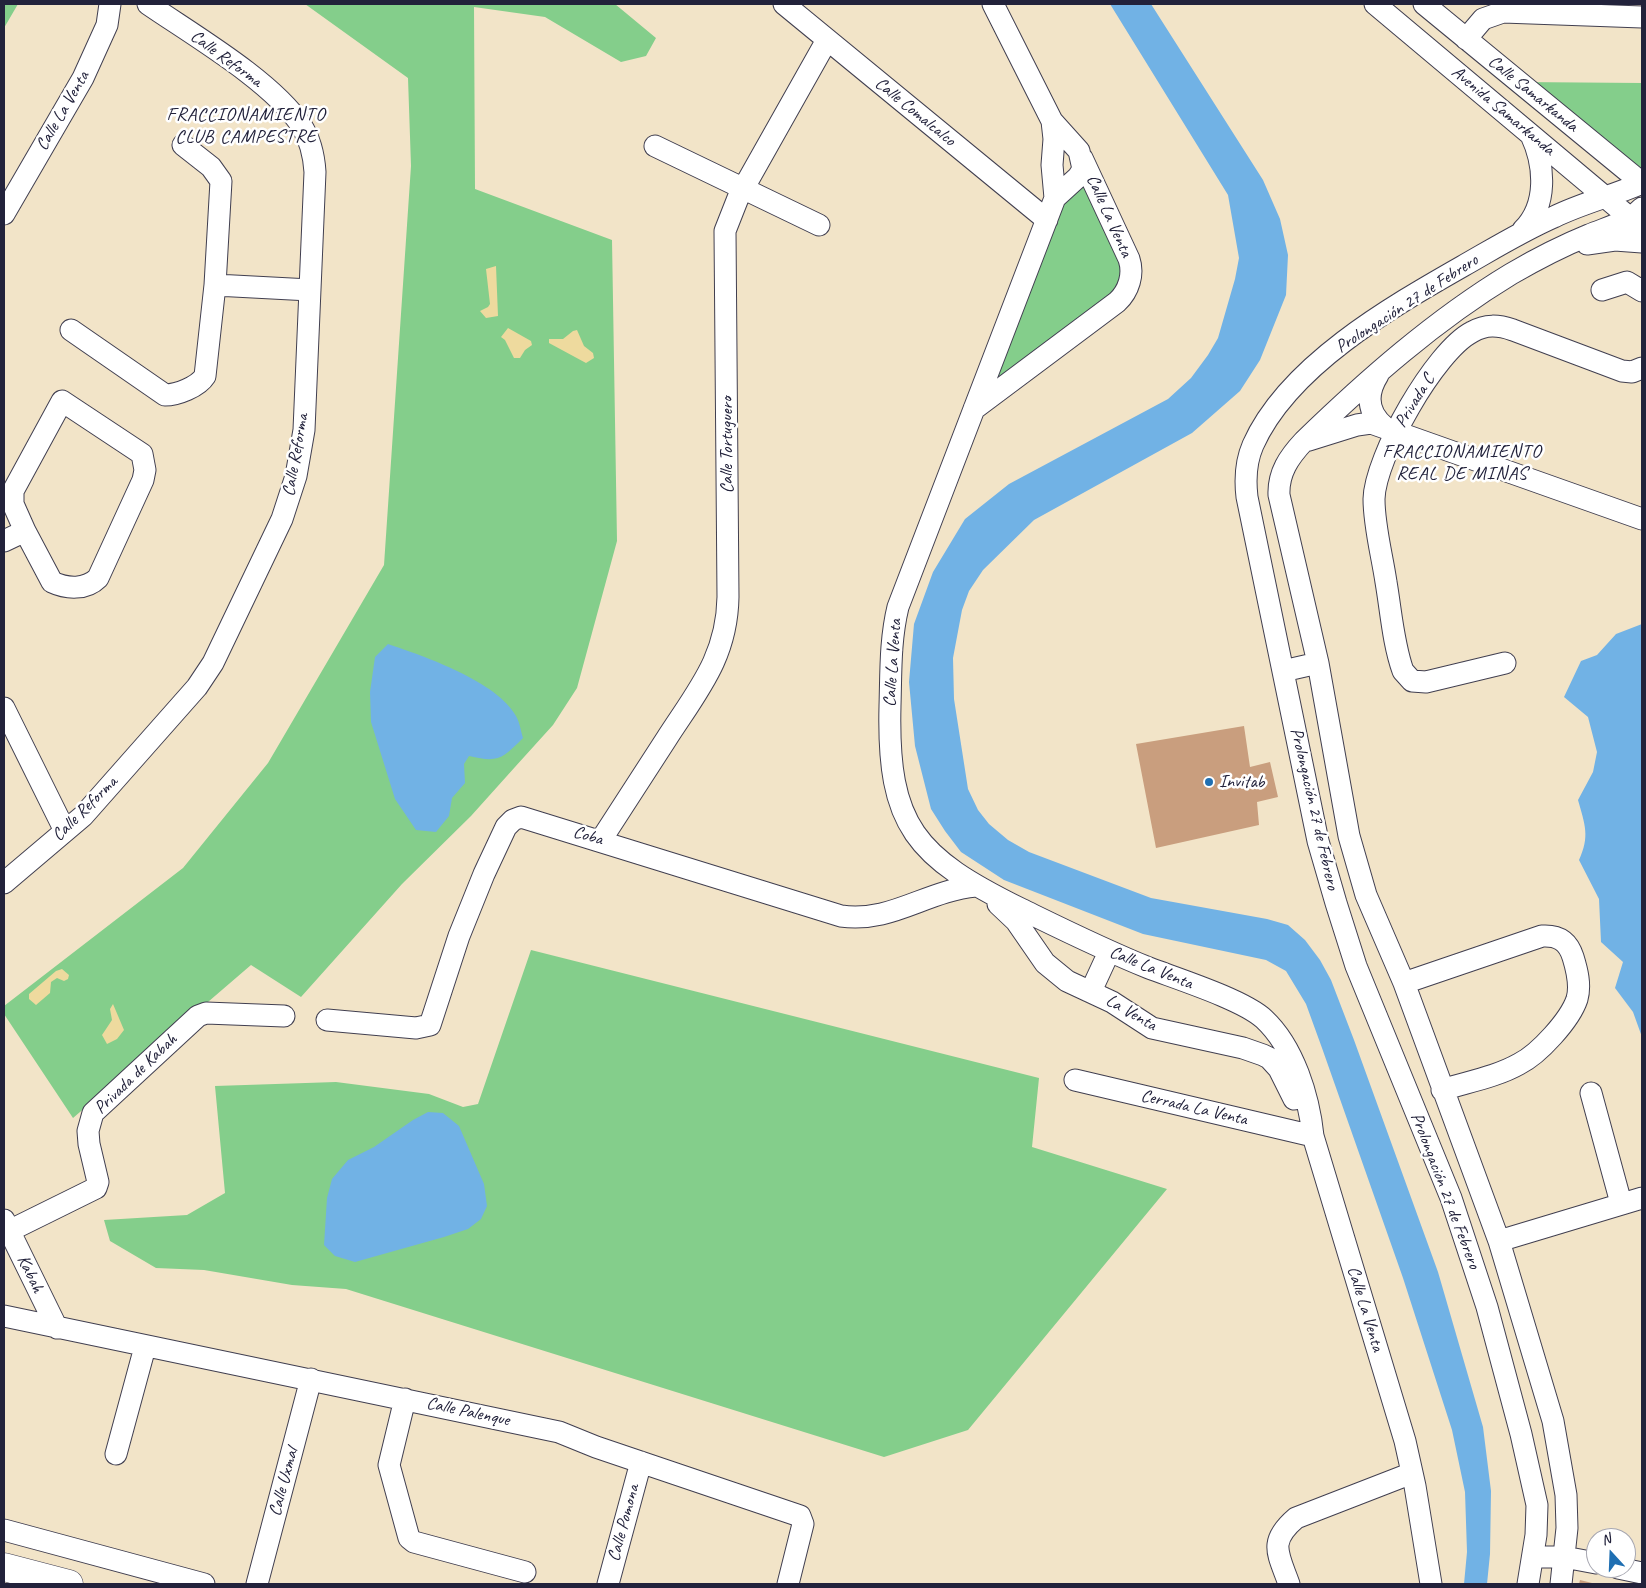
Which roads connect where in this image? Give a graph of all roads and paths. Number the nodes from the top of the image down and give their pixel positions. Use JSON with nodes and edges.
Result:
{"nodes":[{"id":1,"x":110,"y":4,"type":"edge"},
{"id":2,"x":148,"y":4,"type":"edge"},
{"id":3,"x":784,"y":4,"type":"edge"},
{"id":4,"x":994,"y":4,"type":"edge"},
{"id":5,"x":1375,"y":4,"type":"edge"},
{"id":6,"x":1424,"y":4,"type":"edge"},
{"id":7,"x":1642,"y":17,"type":"edge"},
{"id":8,"x":1466,"y":39,"type":"junction"},
{"id":9,"x":827,"y":40,"type":"junction"},
{"id":10,"x":1052,"y":121,"type":"junction"},
{"id":11,"x":1531,"y":135,"type":"junction"},
{"id":12,"x":183,"y":145,"type":"dead end"},
{"id":13,"x":655,"y":146,"type":"dead end"},
{"id":14,"x":1082,"y":158,"type":"junction"},
{"id":15,"x":1642,"y":183,"type":"edge"},
{"id":16,"x":743,"y":188,"type":"junction"},
{"id":17,"x":1607,"y":197,"type":"junction"},
{"id":18,"x":1055,"y":198,"type":"junction"},
{"id":19,"x":4,"y":214,"type":"edge"},
{"id":20,"x":1638,"y":218,"type":"edge"},
{"id":21,"x":1047,"y":220,"type":"junction"},
{"id":22,"x":819,"y":225,"type":"dead end"},
{"id":23,"x":1518,"y":234,"type":"junction"},
{"id":24,"x":1642,"y":242,"type":"edge"},
{"id":25,"x":1533,"y":262,"type":"junction"},
{"id":26,"x":215,"y":285,"type":"junction"},
{"id":27,"x":310,"y":290,"type":"junction"},
{"id":28,"x":1602,"y":290,"type":"dead end"},
{"id":29,"x":1642,"y":291,"type":"edge"},
{"id":30,"x":71,"y":330,"type":"dead end"},
{"id":31,"x":1642,"y":368,"type":"edge"},
{"id":32,"x":1378,"y":374,"type":"junction"},
{"id":33,"x":974,"y":409,"type":"junction"},
{"id":34,"x":1391,"y":428,"type":"junction"},
{"id":35,"x":1304,"y":442,"type":"junction"},
{"id":36,"x":1642,"y":519,"type":"edge"},
{"id":37,"x":25,"y":531,"type":"junction"},
{"id":38,"x":4,"y":540,"type":"edge"},
{"id":39,"x":1318,"y":663,"type":"junction"},
{"id":40,"x":1505,"y":663,"type":"dead end"},
{"id":41,"x":1283,"y":671,"type":"junction"},
{"id":42,"x":4,"y":708,"type":"edge"},
{"id":43,"x":65,"y":831,"type":"junction"},
{"id":44,"x":601,"y":840,"type":"junction"},
{"id":45,"x":4,"y":882,"type":"edge"},
{"id":46,"x":976,"y":886,"type":"junction"},
{"id":47,"x":1366,"y":895,"type":"junction"},
{"id":48,"x":1336,"y":903,"type":"junction"},
{"id":49,"x":1109,"y":952,"type":"junction"},
{"id":50,"x":1404,"y":982,"type":"junction"},
{"id":51,"x":1091,"y":991,"type":"junction"},
{"id":52,"x":284,"y":1016,"type":"dead end"},
{"id":53,"x":327,"y":1020,"type":"dead end"},
{"id":54,"x":1075,"y":1080,"type":"dead end"},
{"id":55,"x":1442,"y":1090,"type":"junction"},
{"id":56,"x":1591,"y":1093,"type":"dead end"},
{"id":57,"x":1313,"y":1136,"type":"junction"},
{"id":58,"x":1642,"y":1198,"type":"edge"},
{"id":59,"x":1622,"y":1203,"type":"junction"},
{"id":60,"x":6,"y":1226,"type":"edge"},
{"id":61,"x":1499,"y":1241,"type":"junction"},
{"id":62,"x":4,"y":1316,"type":"edge"},
{"id":63,"x":57,"y":1328,"type":"junction"},
{"id":64,"x":145,"y":1347,"type":"junction"},
{"id":65,"x":311,"y":1379,"type":"junction"},
{"id":66,"x":405,"y":1399,"type":"junction"},
{"id":67,"x":116,"y":1454,"type":"dead end"},
{"id":68,"x":641,"y":1462,"type":"junction"},
{"id":69,"x":1412,"y":1473,"type":"junction"},
{"id":70,"x":4,"y":1530,"type":"edge"},
{"id":71,"x":1533,"y":1557,"type":"junction"},
{"id":72,"x":1564,"y":1557,"type":"junction"},
{"id":73,"x":1586,"y":1562,"type":"edge"},
{"id":74,"x":4,"y":1567,"type":"edge"},
{"id":75,"x":525,"y":1572,"type":"dead end"},
{"id":76,"x":69,"y":1584,"type":"edge"},
{"id":77,"x":204,"y":1584,"type":"edge"},
{"id":78,"x":257,"y":1584,"type":"edge"},
{"id":79,"x":608,"y":1584,"type":"edge"},
{"id":80,"x":788,"y":1584,"type":"edge"},
{"id":81,"x":1288,"y":1584,"type":"edge"},
{"id":82,"x":1431,"y":1584,"type":"edge"},
{"id":83,"x":1528,"y":1584,"type":"edge"},
{"id":84,"x":1561,"y":1584,"type":"edge"}],
"edges":[{"from":1,"to":19,"type":"street","name":"Calle La Venta"},
{"from":2,"to":27,"type":"street","name":"Calle Reforma"},
{"from":3,"to":9,"type":"street","name":"Calle Comalcalco"},
{"from":4,"to":10,"type":"street","name":"Calle La Venta"},
{"from":5,"to":11,"type":"street","name":"Avenida Samarkanda"},
{"from":6,"to":8,"type":"street","name":"Calle Samarkanda"},
{"from":7,"to":8,"type":"street"},
{"from":8,"to":15,"type":"street","name":"Calle Samarkanda"},
{"from":9,"to":16,"type":"street","name":"Calle Tortuguero"},
{"from":9,"to":21,"type":"street","name":"Calle Comalcalco"},
{"from":10,"to":14,"type":"street","name":"Calle La Venta"},
{"from":10,"to":18,"type":"street","name":"Calle La Venta"},
{"from":11,"to":17,"type":"street","name":"Avenida Samarkanda"},
{"from":11,"to":23,"type":"street"},
{"from":12,"to":26,"type":"street"},
{"from":13,"to":16,"type":"street"},
{"from":14,"to":18,"type":"street","name":"Calle La Venta"},
{"from":14,"to":33,"type":"street","name":"Calle La Venta"},
{"from":15,"to":17,"type":"street","name":"Prolongación 27 de Febrero"},
{"from":16,"to":22,"type":"street"},
{"from":16,"to":44,"type":"street","name":"Calle Tortuguero"},
{"from":17,"to":20,"type":"street","name":"Avenida Samarkanda"},
{"from":17,"to":23,"type":"street","name":"Prolongación 27 de Febrero"},
{"from":18,"to":21,"type":"street","name":"Calle La Venta"},
{"from":20,"to":25,"type":"street","name":"Prolongación 27 de Febrero"},
{"from":21,"to":33,"type":"street","name":"Calle La Venta"},
{"from":23,"to":41,"type":"street","name":"Prolongación 27 de Febrero"},
{"from":24,"to":25,"type":"street"},
{"from":25,"to":32,"type":"street","name":"Prolongación 27 de Febrero"},
{"from":26,"to":27,"type":"street"},
{"from":26,"to":30,"type":"street"},
{"from":27,"to":43,"type":"street","name":"Calle Reforma"},
{"from":28,"to":29,"type":"street"},
{"from":31,"to":34,"type":"street","name":"Privada C"},
{"from":32,"to":34,"type":"street"},
{"from":32,"to":35,"type":"street","name":"Prolongación 27 de Febrero"},
{"from":33,"to":46,"type":"street","name":"Calle La Venta"},
{"from":34,"to":35,"type":"street"},
{"from":34,"to":36,"type":"street"},
{"from":34,"to":40,"type":"street","name":"Privada C"},
{"from":35,"to":39,"type":"street","name":"Prolongación 27 de Febrero"},
{"from":37,"to":37,"type":"street"},
{"from":37,"to":38,"type":"street"},
{"from":39,"to":41,"type":"street"},
{"from":39,"to":47,"type":"street","name":"Prolongación 27 de Febrero"},
{"from":41,"to":48,"type":"street","name":"Prolongación 27 de Febrero"},
{"from":42,"to":43,"type":"street"},
{"from":43,"to":45,"type":"street","name":"Calle Reforma"},
{"from":44,"to":46,"type":"street","name":"Coba"},
{"from":44,"to":53,"type":"street","name":"Coba"},
{"from":46,"to":49,"type":"street","name":"Calle La Venta"},
{"from":46,"to":51,"type":"street","name":"La Venta"},
{"from":47,"to":48,"type":"street"},
{"from":47,"to":50,"type":"street","name":"Prolongación 27 de Febrero"},
{"from":48,"to":71,"type":"street","name":"Prolongación 27 de Febrero"},
{"from":49,"to":51,"type":"street"},
{"from":49,"to":57,"type":"street","name":"Calle La Venta"},
{"from":50,"to":55,"type":"street","name":"Prolongación 27 de Febrero"},
{"from":50,"to":55,"type":"street"},
{"from":51,"to":57,"type":"street","name":"La Venta"},
{"from":52,"to":60,"type":"street","name":"Privada de Kabah"},
{"from":54,"to":57,"type":"street","name":"Cerrada La Venta"},
{"from":55,"to":61,"type":"street","name":"Prolongación 27 de Febrero"},
{"from":56,"to":59,"type":"street"},
{"from":57,"to":69,"type":"street","name":"Calle La Venta"},
{"from":58,"to":59,"type":"street"},
{"from":59,"to":61,"type":"street"},
{"from":60,"to":63,"type":"street","name":"Kabah"},
{"from":61,"to":72,"type":"street","name":"Prolongación 27 de Febrero"},
{"from":62,"to":63,"type":"street"},
{"from":63,"to":64,"type":"street","name":"Calle Palenque"},
{"from":64,"to":65,"type":"street","name":"Calle Palenque"},
{"from":64,"to":67,"type":"street"},
{"from":65,"to":66,"type":"street","name":"Calle Palenque"},
{"from":65,"to":78,"type":"street","name":"Calle Uxmal"},
{"from":66,"to":68,"type":"street","name":"Calle Palenque"},
{"from":66,"to":75,"type":"street"},
{"from":68,"to":79,"type":"street","name":"Calle Pomona"},
{"from":68,"to":80,"type":"street","name":"Calle Palenque"},
{"from":69,"to":81,"type":"street"},
{"from":69,"to":82,"type":"street","name":"Calle La Venta"},
{"from":70,"to":77,"type":"street"},
{"from":71,"to":72,"type":"street"},
{"from":71,"to":83,"type":"street","name":"Prolongación 27 de Febrero"},
{"from":72,"to":73,"type":"street"},
{"from":72,"to":84,"type":"street","name":"Prolongación 27 de Febrero"},
{"from":74,"to":76,"type":"main road"}]}
